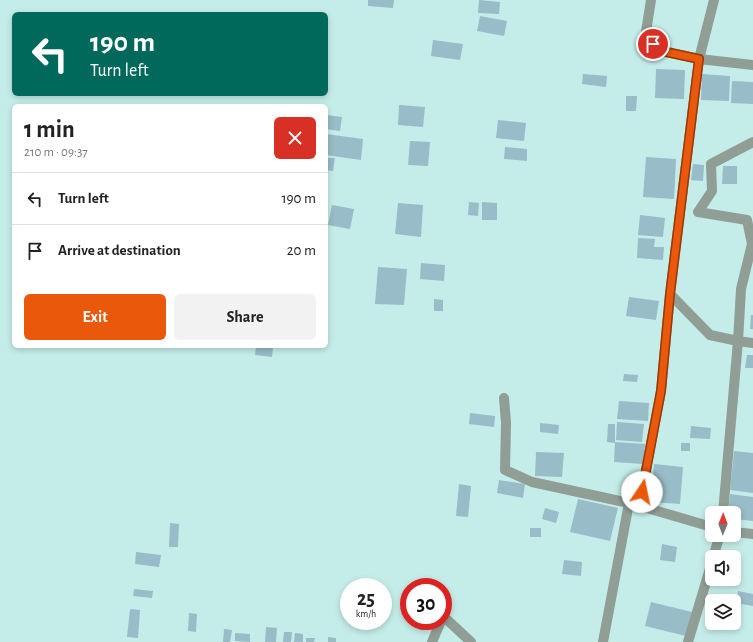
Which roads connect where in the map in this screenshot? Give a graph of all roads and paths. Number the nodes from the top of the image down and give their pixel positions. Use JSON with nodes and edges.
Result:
{"nodes":[{"id":1,"x":651,"y":0,"type":"edge"},
{"id":2,"x":714,"y":0,"type":"edge"},
{"id":3,"x":699,"y":59,"type":"junction"},
{"id":4,"x":753,"y":65,"type":"edge"},
{"id":5,"x":753,"y":142,"type":"edge"},
{"id":6,"x":670,"y":294,"type":"junction"},
{"id":7,"x":738,"y":342,"type":"junction"},
{"id":8,"x":753,"y":343,"type":"edge"},
{"id":9,"x":504,"y":398,"type":"dead end"},
{"id":10,"x":634,"y":504,"type":"junction"},
{"id":11,"x":724,"y":506,"type":"edge"},
{"id":12,"x":705,"y":525,"type":"edge"},
{"id":13,"x":741,"y":533,"type":"edge"},
{"id":14,"x":753,"y":534,"type":"edge"},
{"id":15,"x":705,"y":585,"type":"edge"},
{"id":16,"x":452,"y":624,"type":"edge"},
{"id":17,"x":437,"y":630,"type":"edge"},
{"id":18,"x":432,"y":642,"type":"edge"},
{"id":19,"x":471,"y":642,"type":"edge"},
{"id":20,"x":603,"y":642,"type":"edge"},
{"id":21,"x":688,"y":642,"type":"edge"}],
"edges":[{"from":1,"to":3,"type":"street"},
{"from":2,"to":3,"type":"street"},
{"from":3,"to":4,"type":"street"},
{"from":3,"to":6,"type":"street"},
{"from":5,"to":7,"type":"street"},
{"from":6,"to":7,"type":"street"},
{"from":6,"to":10,"type":"street"},
{"from":7,"to":8,"type":"street"},
{"from":7,"to":11,"type":"street"},
{"from":9,"to":10,"type":"street"},
{"from":10,"to":12,"type":"street"},
{"from":10,"to":20,"type":"street"},
{"from":13,"to":14,"type":"street"},
{"from":15,"to":21,"type":"street"},
{"from":16,"to":19,"type":"street"},
{"from":17,"to":18,"type":"street"}]}
